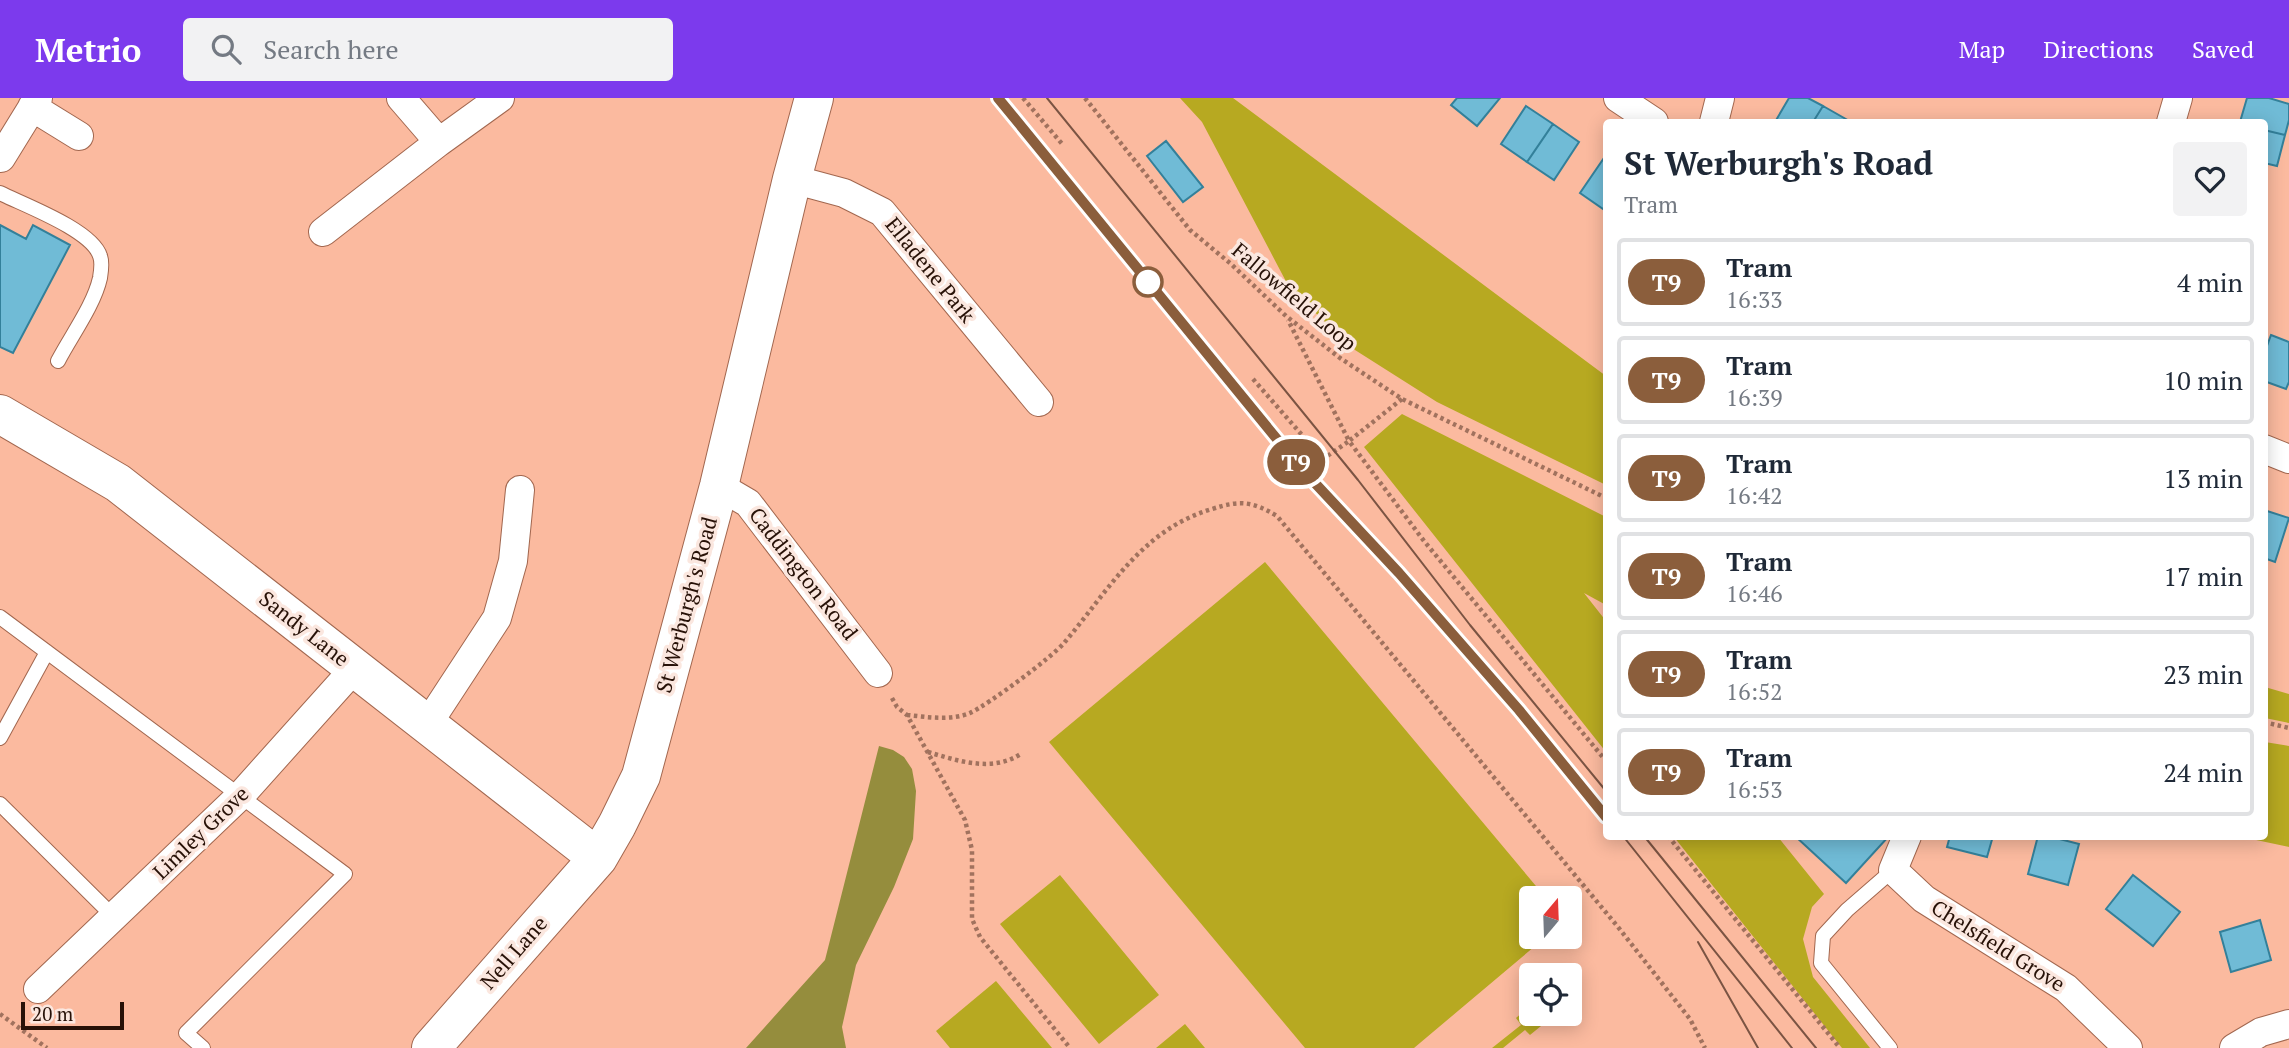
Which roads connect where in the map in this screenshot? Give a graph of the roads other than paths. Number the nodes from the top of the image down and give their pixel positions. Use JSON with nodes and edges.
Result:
{"nodes":[{"id":1,"x":401,"y":98,"type":"edge"},
{"id":2,"x":499,"y":98,"type":"edge"},
{"id":3,"x":814,"y":98,"type":"edge"},
{"id":4,"x":1618,"y":98,"type":"edge"},
{"id":5,"x":1720,"y":98,"type":"edge"},
{"id":6,"x":2178,"y":98,"type":"edge"},
{"id":7,"x":35,"y":102,"type":"edge"},
{"id":8,"x":1650,"y":119,"type":"edge"},
{"id":9,"x":1715,"y":119,"type":"edge"},
{"id":10,"x":2172,"y":119,"type":"edge"},
{"id":11,"x":79,"y":136,"type":"dead end"},
{"id":12,"x":439,"y":142,"type":"junction"},
{"id":13,"x":1,"y":159,"type":"edge"},
{"id":14,"x":792,"y":179,"type":"junction"},
{"id":15,"x":0,"y":193,"type":"edge"},
{"id":16,"x":323,"y":232,"type":"dead end"},
{"id":17,"x":58,"y":360,"type":"dead end"},
{"id":18,"x":1039,"y":402,"type":"dead end"},
{"id":19,"x":0,"y":414,"type":"edge"},
{"id":20,"x":2268,"y":451,"type":"edge"},
{"id":21,"x":2289,"y":459,"type":"edge"},
{"id":22,"x":719,"y":486,"type":"junction"},
{"id":23,"x":520,"y":490,"type":"dead end"},
{"id":24,"x":0,"y":617,"type":"edge"},
{"id":25,"x":47,"y":652,"type":"junction"},
{"id":26,"x":354,"y":668,"type":"junction"},
{"id":27,"x":878,"y":673,"type":"road end"},
{"id":28,"x":427,"y":725,"type":"junction"},
{"id":29,"x":0,"y":738,"type":"edge"},
{"id":30,"x":241,"y":796,"type":"junction"},
{"id":31,"x":0,"y":804,"type":"edge"},
{"id":32,"x":1905,"y":840,"type":"edge"},
{"id":33,"x":598,"y":858,"type":"junction"},
{"id":34,"x":1893,"y":870,"type":"junction"},
{"id":35,"x":114,"y":917,"type":"junction"},
{"id":36,"x":38,"y":989,"type":"dead end"},
{"id":37,"x":2289,"y":1024,"type":"edge"},
{"id":38,"x":203,"y":1048,"type":"edge"},
{"id":39,"x":431,"y":1048,"type":"edge"},
{"id":40,"x":1890,"y":1048,"type":"edge"},
{"id":41,"x":2129,"y":1048,"type":"edge"},
{"id":42,"x":2234,"y":1048,"type":"edge"}],
"edges":[{"from":1,"to":12,"type":"street"},
{"from":2,"to":12,"type":"street"},
{"from":3,"to":14,"type":"street","name":"St Werburgh's Road"},
{"from":4,"to":8,"type":"street"},
{"from":5,"to":9,"type":"street"},
{"from":6,"to":10,"type":"street"},
{"from":7,"to":11,"type":"street"},
{"from":7,"to":13,"type":"street"},
{"from":12,"to":16,"type":"street"},
{"from":14,"to":18,"type":"street","name":"Elladene Park"},
{"from":14,"to":22,"type":"street","name":"St Werburgh's Road"},
{"from":15,"to":17,"type":"lane"},
{"from":19,"to":26,"type":"street","name":"Sandy Lane"},
{"from":20,"to":21,"type":"street"},
{"from":22,"to":27,"type":"street","name":"Caddington Road"},
{"from":22,"to":33,"type":"street","name":"St Werburgh's Road"},
{"from":23,"to":28,"type":"street"},
{"from":24,"to":25,"type":"lane"},
{"from":25,"to":29,"type":"lane"},
{"from":25,"to":30,"type":"lane"},
{"from":26,"to":28,"type":"street","name":"Sandy Lane"},
{"from":26,"to":30,"type":"street","name":"Limley Grove"},
{"from":28,"to":33,"type":"street","name":"Sandy Lane"},
{"from":30,"to":35,"type":"street","name":"Limley Grove"},
{"from":30,"to":38,"type":"lane"},
{"from":31,"to":35,"type":"lane"},
{"from":32,"to":34,"type":"street"},
{"from":33,"to":39,"type":"street","name":"Nell Lane"},
{"from":34,"to":40,"type":"lane"},
{"from":34,"to":41,"type":"street","name":"Chelsfield Grove"},
{"from":35,"to":36,"type":"street","name":"Limley Grove"},
{"from":37,"to":42,"type":"street"}]}
